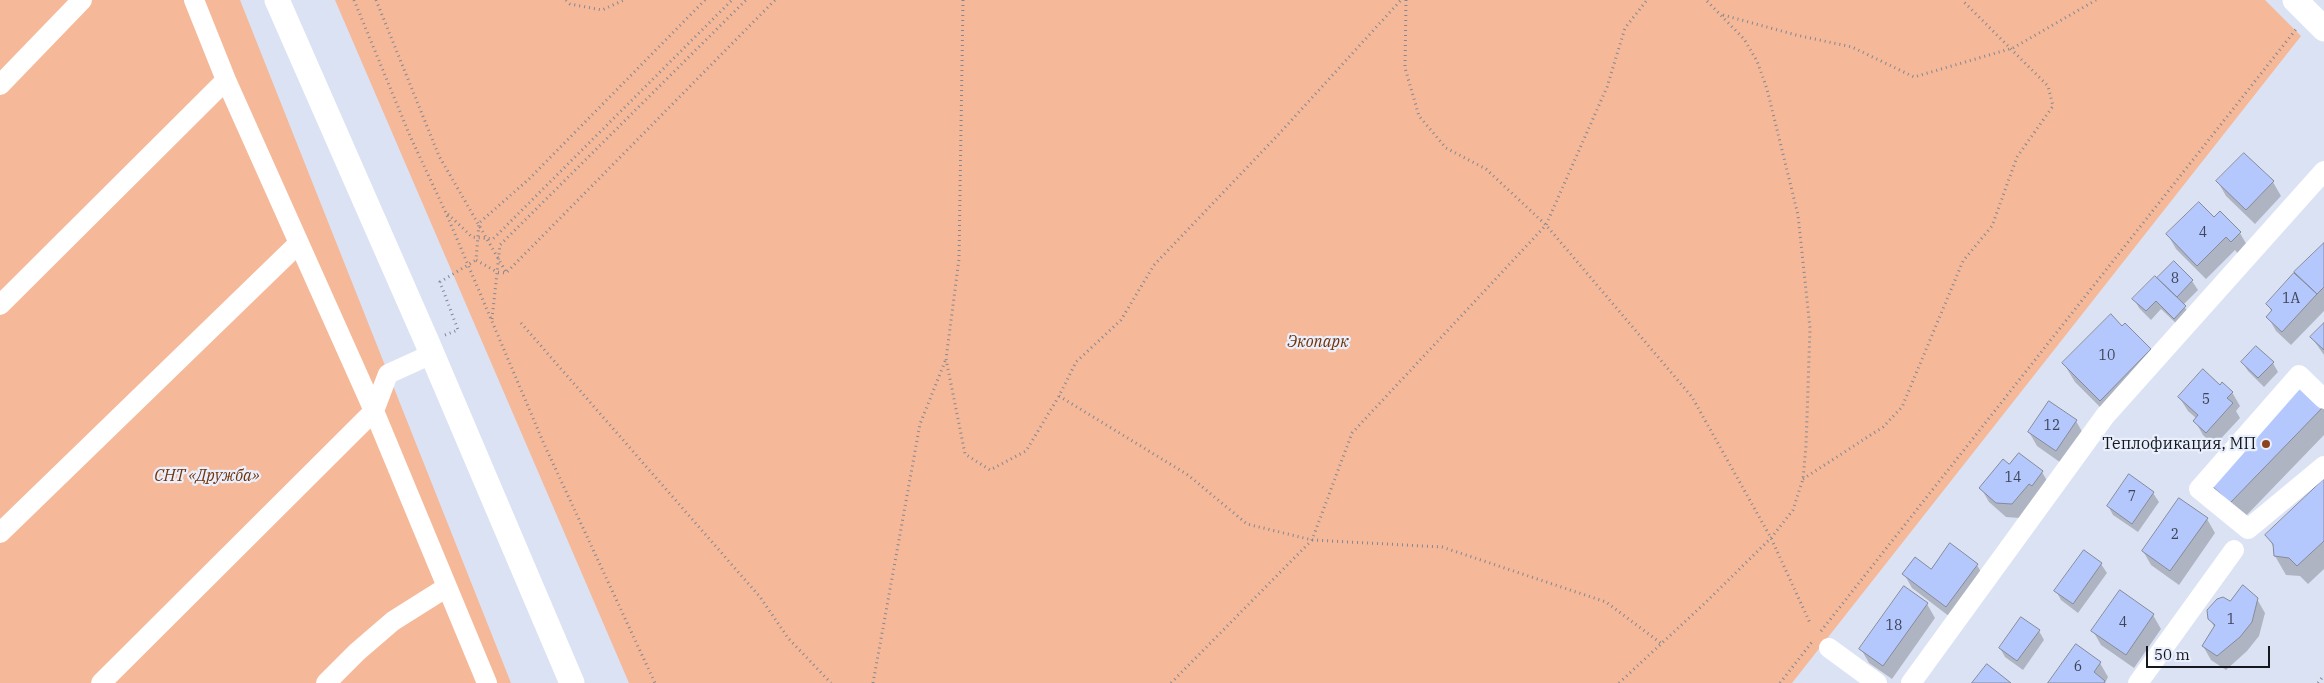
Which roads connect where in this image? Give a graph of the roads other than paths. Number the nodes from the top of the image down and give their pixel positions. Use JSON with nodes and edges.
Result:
{"nodes":[{"id":1,"x":82,"y":0,"type":"edge"},
{"id":2,"x":194,"y":0,"type":"edge"},
{"id":3,"x":277,"y":0,"type":"edge"},
{"id":4,"x":226,"y":80,"type":"junction"},
{"id":5,"x":0,"y":85,"type":"edge"},
{"id":6,"x":2324,"y":171,"type":"edge"},
{"id":7,"x":299,"y":243,"type":"junction"},
{"id":8,"x":0,"y":306,"type":"edge"},
{"id":9,"x":429,"y":348,"type":"junction"},
{"id":10,"x":2324,"y":399,"type":"edge"},
{"id":11,"x":374,"y":411,"type":"junction"},
{"id":12,"x":2324,"y":466,"type":"edge"},
{"id":13,"x":0,"y":532,"type":"edge"},
{"id":14,"x":2234,"y":550,"type":"dead end"},
{"id":15,"x":447,"y":586,"type":"junction"},
{"id":16,"x":1829,"y":648,"type":"dead end"},
{"id":17,"x":101,"y":683,"type":"edge"},
{"id":18,"x":326,"y":683,"type":"edge"},
{"id":19,"x":487,"y":683,"type":"edge"},
{"id":20,"x":572,"y":683,"type":"edge"},
{"id":21,"x":1877,"y":683,"type":"edge"},
{"id":22,"x":1911,"y":683,"type":"edge"},
{"id":23,"x":2138,"y":683,"type":"edge"}],
"edges":[{"from":1,"to":5,"type":"street"},
{"from":2,"to":4,"type":"street"},
{"from":3,"to":9,"type":"main road"},
{"from":4,"to":7,"type":"street"},
{"from":4,"to":8,"type":"street"},
{"from":6,"to":22,"type":"street"},
{"from":7,"to":11,"type":"street"},
{"from":7,"to":13,"type":"street"},
{"from":9,"to":11,"type":"street"},
{"from":9,"to":20,"type":"main road"},
{"from":10,"to":12,"type":"street"},
{"from":11,"to":15,"type":"street"},
{"from":11,"to":17,"type":"street"},
{"from":14,"to":23,"type":"street"},
{"from":15,"to":18,"type":"street"},
{"from":15,"to":19,"type":"street"},
{"from":16,"to":21,"type":"street"}]}
